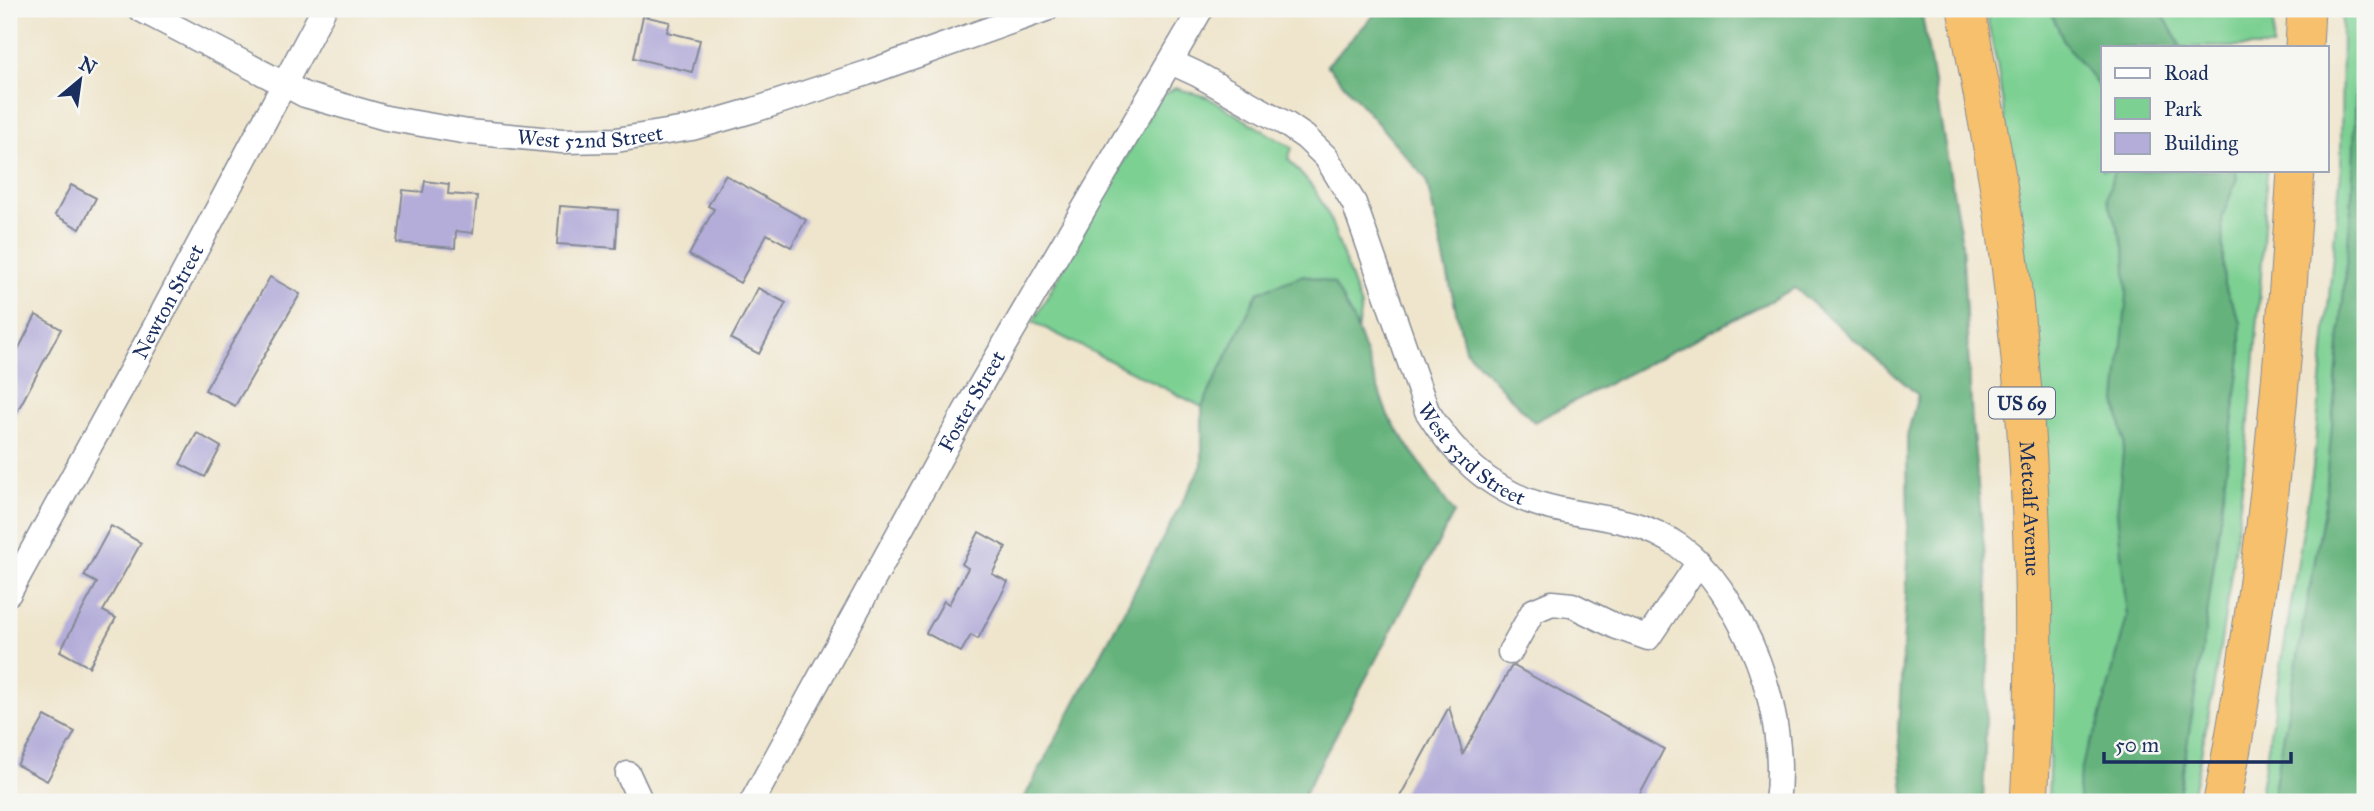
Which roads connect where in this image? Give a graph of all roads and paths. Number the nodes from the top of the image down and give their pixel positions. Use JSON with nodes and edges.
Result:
{"nodes":[{"id":1,"x":140,"y":9,"type":"edge"},
{"id":2,"x":324,"y":9,"type":"edge"},
{"id":3,"x":1046,"y":9,"type":"edge"},
{"id":4,"x":1202,"y":9,"type":"edge"},
{"id":5,"x":1966,"y":9,"type":"edge"},
{"id":6,"x":2306,"y":9,"type":"edge"},
{"id":7,"x":991,"y":18,"type":"edge"},
{"id":8,"x":2304,"y":46,"type":"edge"},
{"id":9,"x":1171,"y":62,"type":"junction"},
{"id":10,"x":284,"y":85,"type":"junction"},
{"id":11,"x":2296,"y":172,"type":"edge"},
{"id":12,"x":1699,"y":562,"type":"junction"},
{"id":13,"x":9,"y":593,"type":"edge"},
{"id":14,"x":1510,"y":652,"type":"dead end"},
{"id":15,"x":628,"y":774,"type":"dead end"},
{"id":16,"x":641,"y":802,"type":"edge"},
{"id":17,"x":752,"y":802,"type":"edge"},
{"id":18,"x":1777,"y":802,"type":"edge"},
{"id":19,"x":2029,"y":802,"type":"edge"},
{"id":20,"x":2222,"y":802,"type":"edge"}],
"edges":[{"from":1,"to":10,"type":"street","name":"West 52nd Street"},
{"from":2,"to":10,"type":"street","name":"Newton Street"},
{"from":3,"to":7,"type":"street","name":"West 52nd Street"},
{"from":4,"to":9,"type":"street","name":"Foster Street"},
{"from":5,"to":19,"type":"highway","name":"Metcalf Avenue","number":"US 69"},
{"from":6,"to":8,"type":"highway"},
{"from":7,"to":10,"type":"street","name":"West 52nd Street"},
{"from":9,"to":12,"type":"street","name":"West 53rd Street"},
{"from":9,"to":17,"type":"street","name":"Foster Street"},
{"from":10,"to":13,"type":"street","name":"Newton Street"},
{"from":11,"to":20,"type":"highway"},
{"from":12,"to":14,"type":"street"},
{"from":12,"to":18,"type":"street","name":"West 53rd Street"},
{"from":15,"to":16,"type":"street"}]}
